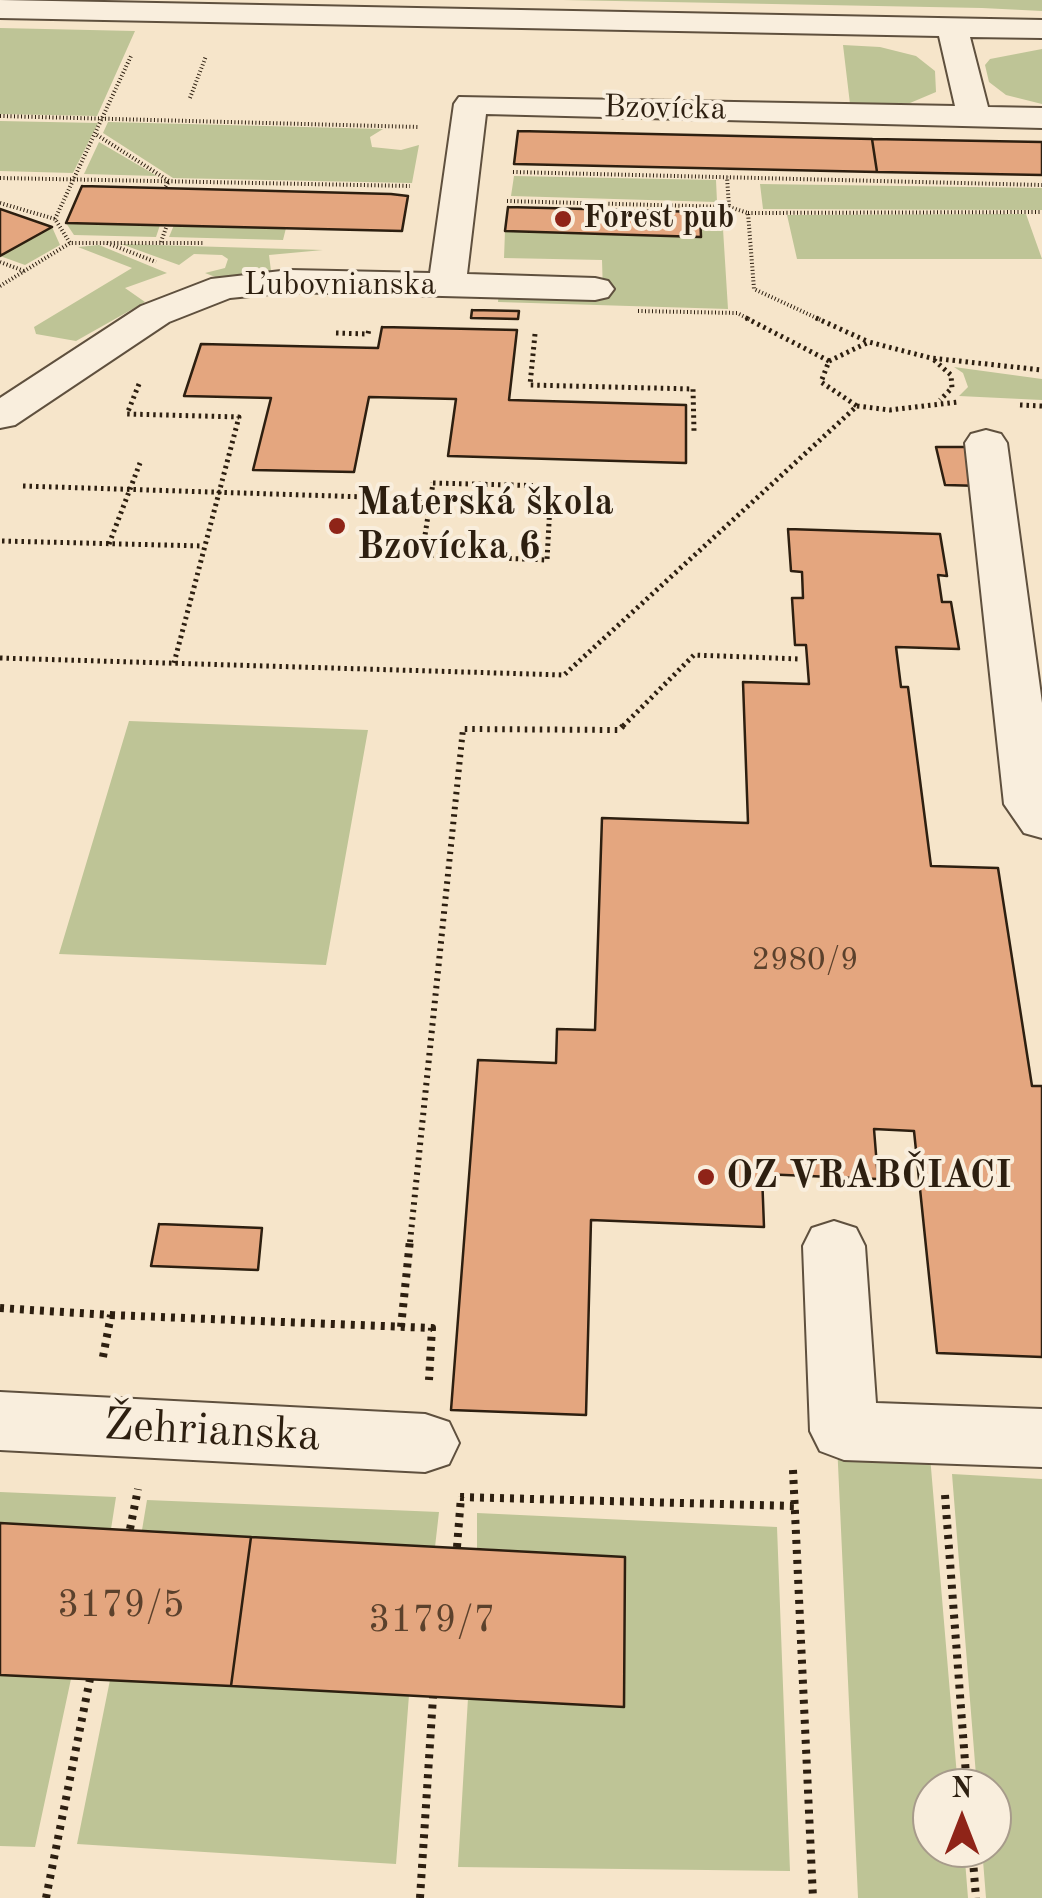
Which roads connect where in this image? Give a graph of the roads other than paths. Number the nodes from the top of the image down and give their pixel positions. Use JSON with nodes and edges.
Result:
{"nodes":[{"id":1,"x":0,"y":9,"type":"edge"},
{"id":2,"x":844,"y":25,"type":"junction"},
{"id":3,"x":952,"y":27,"type":"junction"},
{"id":4,"x":1042,"y":29,"type":"edge"},
{"id":5,"x":962,"y":70,"type":"junction"},
{"id":6,"x":974,"y":116,"type":"junction"},
{"id":7,"x":1042,"y":118,"type":"edge"},
{"id":8,"x":447,"y":285,"type":"junction"},
{"id":9,"x":596,"y":289,"type":"dead end"},
{"id":10,"x":0,"y":416,"type":"edge"},
{"id":11,"x":989,"y":417,"type":"road end"},
{"id":12,"x":1042,"y":820,"type":"edge"},
{"id":13,"x":834,"y":1246,"type":"dead end"},
{"id":14,"x":0,"y":1421,"type":"edge"},
{"id":15,"x":1042,"y":1438,"type":"edge"},
{"id":16,"x":425,"y":1442,"type":"road end"}],
"edges":[{"from":1,"to":2,"type":"street"},
{"from":2,"to":3,"type":"street"},
{"from":2,"to":5,"type":"street"},
{"from":3,"to":4,"type":"street"},
{"from":3,"to":5,"type":"street"},
{"from":5,"to":6,"type":"street"},
{"from":6,"to":7,"type":"street","name":"Bzovícka"},
{"from":6,"to":8,"type":"street","name":"Bzovícka"},
{"from":8,"to":9,"type":"street","name":"Ľubovnianska"},
{"from":8,"to":10,"type":"street","name":"Ľubovnianska"},
{"from":11,"to":12,"type":"street"},
{"from":13,"to":15,"type":"street"},
{"from":14,"to":16,"type":"street","name":"Žehrianska"}]}
